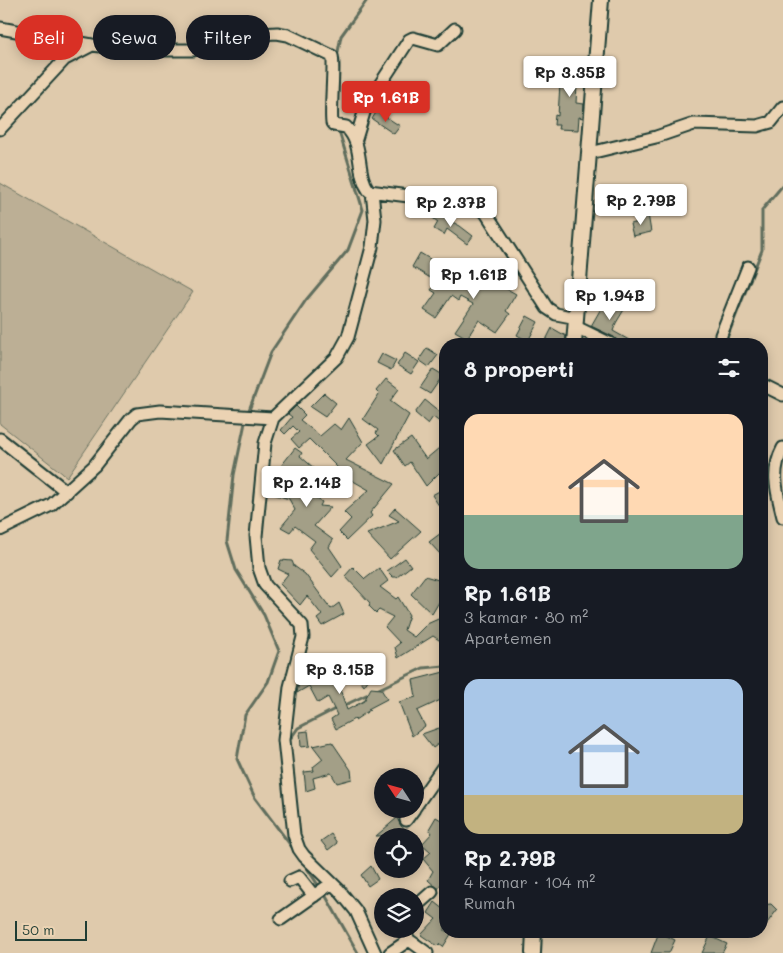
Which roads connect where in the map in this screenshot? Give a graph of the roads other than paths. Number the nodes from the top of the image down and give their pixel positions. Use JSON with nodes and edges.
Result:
{"nodes":[{"id":1,"x":601,"y":0,"type":"edge"},
{"id":2,"x":0,"y":28,"type":"edge"},
{"id":3,"x":456,"y":29,"type":"dead end"},
{"id":4,"x":92,"y":45,"type":"junction"},
{"id":5,"x":783,"y":107,"type":"edge"},
{"id":6,"x":0,"y":129,"type":"edge"},
{"id":7,"x":356,"y":139,"type":"junction"},
{"id":8,"x":590,"y":152,"type":"junction"},
{"id":9,"x":372,"y":192,"type":"junction"},
{"id":10,"x":748,"y":267,"type":"dead end"},
{"id":11,"x":576,"y":323,"type":"junction"},
{"id":12,"x":575,"y":338,"type":"edge"},
{"id":13,"x":601,"y":338,"type":"edge"},
{"id":14,"x":721,"y":338,"type":"edge"},
{"id":15,"x":768,"y":388,"type":"edge"},
{"id":16,"x":783,"y":395,"type":"edge"},
{"id":17,"x":273,"y":418,"type":"junction"},
{"id":18,"x":0,"y":439,"type":"edge"},
{"id":19,"x":783,"y":448,"type":"edge"},
{"id":20,"x":67,"y":492,"type":"junction"},
{"id":21,"x":783,"y":517,"type":"edge"},
{"id":22,"x":0,"y":530,"type":"edge"},
{"id":23,"x":439,"y":773,"type":"edge"},
{"id":24,"x":424,"y":794,"type":"edge"},
{"id":25,"x":290,"y":881,"type":"dead end"},
{"id":26,"x":329,"y":885,"type":"junction"},
{"id":27,"x":432,"y":892,"type":"dead end"},
{"id":28,"x":315,"y":895,"type":"junction"},
{"id":29,"x":424,"y":899,"type":"edge"},
{"id":30,"x":281,"y":919,"type":"dead end"},
{"id":31,"x":534,"y":938,"type":"edge"},
{"id":32,"x":409,"y":940,"type":"joint"},
{"id":33,"x":375,"y":953,"type":"edge"},
{"id":34,"x":390,"y":953,"type":"edge"},
{"id":35,"x":427,"y":953,"type":"edge"},
{"id":36,"x":533,"y":953,"type":"edge"}],
"edges":[{"from":1,"to":8,"type":"main road"},
{"from":2,"to":4,"type":"street"},
{"from":3,"to":7,"type":"street"},
{"from":4,"to":6,"type":"street"},
{"from":4,"to":7,"type":"street"},
{"from":5,"to":8,"type":"street"},
{"from":7,"to":9,"type":"street"},
{"from":8,"to":11,"type":"main road"},
{"from":9,"to":11,"type":"street"},
{"from":9,"to":17,"type":"street"},
{"from":10,"to":14,"type":"street"},
{"from":11,"to":12,"type":"main road"},
{"from":11,"to":13,"type":"street"},
{"from":15,"to":16,"type":"street"},
{"from":17,"to":20,"type":"street"},
{"from":17,"to":26,"type":"street"},
{"from":18,"to":20,"type":"street"},
{"from":19,"to":21,"type":"street"},
{"from":20,"to":22,"type":"street"},
{"from":23,"to":24,"type":"street"},
{"from":25,"to":28,"type":"street"},
{"from":26,"to":28,"type":"street"},
{"from":26,"to":33,"type":"street"},
{"from":27,"to":29,"type":"street"},
{"from":28,"to":30,"type":"street"},
{"from":31,"to":36,"type":"main road"},
{"from":32,"to":34,"type":"street"},
{"from":32,"to":35,"type":"street"}]}
